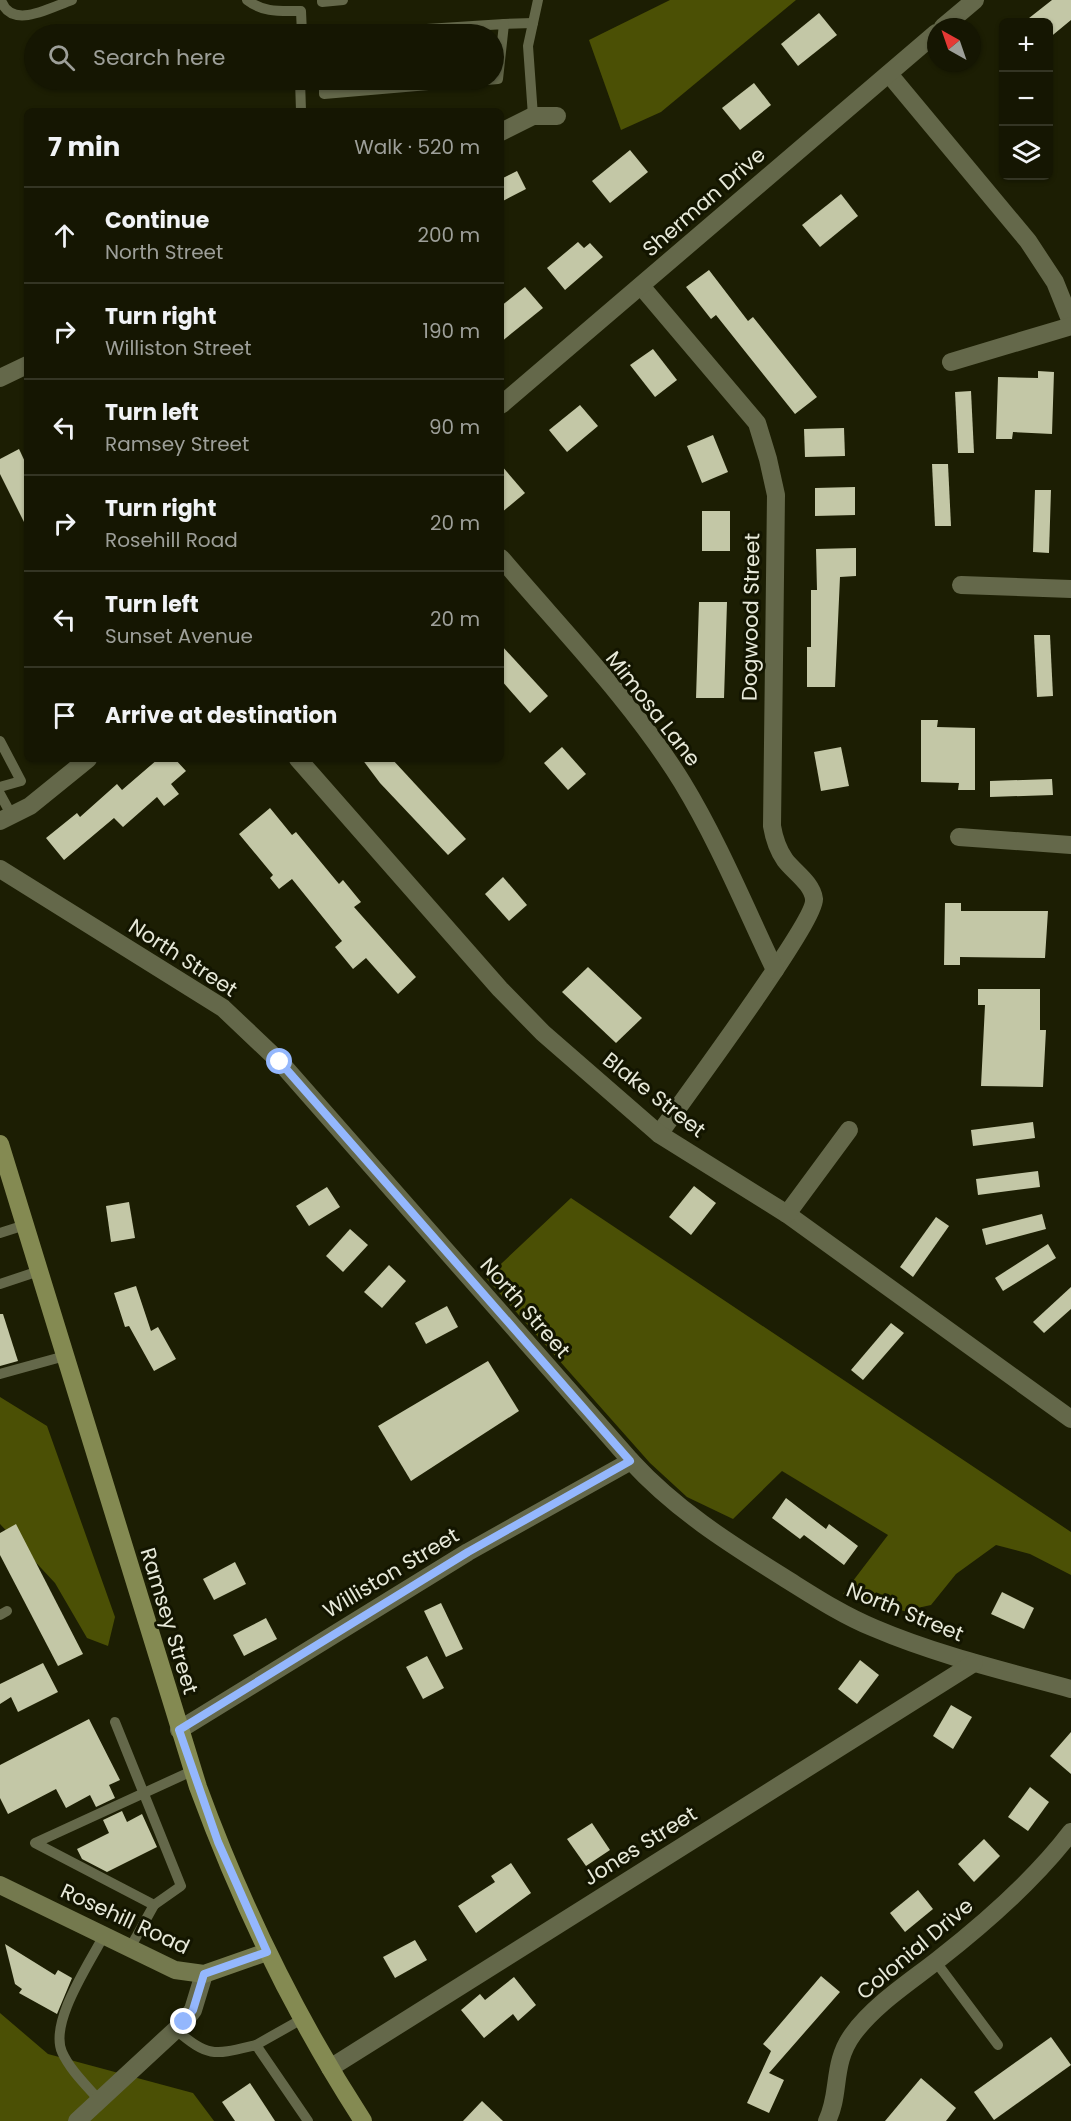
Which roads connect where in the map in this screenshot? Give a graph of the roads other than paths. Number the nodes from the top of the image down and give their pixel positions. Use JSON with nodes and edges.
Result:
{"nodes":[{"id":1,"x":2,"y":0,"type":"edge"},
{"id":2,"x":72,"y":0,"type":"edge"},
{"id":3,"x":247,"y":0,"type":"edge"},
{"id":4,"x":322,"y":0,"type":"edge"},
{"id":5,"x":343,"y":0,"type":"edge"},
{"id":6,"x":538,"y":0,"type":"edge"},
{"id":7,"x":975,"y":0,"type":"edge"},
{"id":8,"x":300,"y":6,"type":"edge"},
{"id":9,"x":954,"y":18,"type":"edge"},
{"id":10,"x":533,"y":23,"type":"junction"},
{"id":11,"x":301,"y":24,"type":"edge"},
{"id":12,"x":504,"y":24,"type":"edge"},
{"id":13,"x":927,"y":41,"type":"edge"},
{"id":14,"x":889,"y":74,"type":"junction"},
{"id":15,"x":301,"y":90,"type":"edge"},
{"id":16,"x":324,"y":90,"type":"edge"},
{"id":17,"x":374,"y":90,"type":"edge"},
{"id":18,"x":302,"y":108,"type":"edge"},
{"id":19,"x":533,"y":116,"type":"junction"},
{"id":20,"x":557,"y":116,"type":"dead end"},
{"id":21,"x":504,"y":130,"type":"edge"},
{"id":22,"x":641,"y":286,"type":"junction"},
{"id":23,"x":1071,"y":324,"type":"edge"},
{"id":24,"x":951,"y":362,"type":"dead end"},
{"id":25,"x":24,"y":370,"type":"edge"},
{"id":26,"x":0,"y":378,"type":"edge"},
{"id":27,"x":504,"y":402,"type":"edge"},
{"id":28,"x":504,"y":562,"type":"edge"},
{"id":29,"x":961,"y":585,"type":"dead end"},
{"id":30,"x":1071,"y":589,"type":"edge"},
{"id":31,"x":0,"y":741,"type":"edge"},
{"id":32,"x":84,"y":762,"type":"edge"},
{"id":33,"x":301,"y":762,"type":"edge"},
{"id":34,"x":0,"y":787,"type":"edge"},
{"id":35,"x":0,"y":794,"type":"edge"},
{"id":36,"x":6,"y":818,"type":"edge"},
{"id":37,"x":959,"y":837,"type":"dead end"},
{"id":38,"x":1071,"y":844,"type":"edge"},
{"id":39,"x":0,"y":869,"type":"edge"},
{"id":40,"x":775,"y":970,"type":"junction"},
{"id":41,"x":849,"y":1130,"type":"dead end"},
{"id":42,"x":659,"y":1134,"type":"junction"},
{"id":43,"x":0,"y":1145,"type":"edge"},
{"id":44,"x":5,"y":1178,"type":"edge"},
{"id":45,"x":787,"y":1214,"type":"junction"},
{"id":46,"x":25,"y":1225,"type":"junction"},
{"id":47,"x":0,"y":1233,"type":"edge"},
{"id":48,"x":39,"y":1271,"type":"junction"},
{"id":49,"x":0,"y":1284,"type":"edge"},
{"id":50,"x":65,"y":1356,"type":"junction"},
{"id":51,"x":0,"y":1374,"type":"edge"},
{"id":52,"x":1071,"y":1419,"type":"edge"},
{"id":53,"x":630,"y":1461,"type":"junction"},
{"id":54,"x":974,"y":1663,"type":"junction"},
{"id":55,"x":1071,"y":1689,"type":"edge"},
{"id":56,"x":115,"y":1722,"type":"dead end"},
{"id":57,"x":179,"y":1730,"type":"junction"},
{"id":58,"x":192,"y":1771,"type":"junction"},
{"id":59,"x":142,"y":1792,"type":"junction"},
{"id":60,"x":1071,"y":1832,"type":"edge"},
{"id":61,"x":0,"y":1885,"type":"edge"},
{"id":62,"x":153,"y":1905,"type":"junction"},
{"id":63,"x":104,"y":1935,"type":"junction"},
{"id":64,"x":130,"y":1948,"type":"junction"},
{"id":65,"x":267,"y":1952,"type":"junction"},
{"id":66,"x":936,"y":1962,"type":"junction"},
{"id":67,"x":204,"y":1974,"type":"junction"},
{"id":68,"x":302,"y":2019,"type":"junction"},
{"id":69,"x":176,"y":2030,"type":"junction"},
{"id":70,"x":256,"y":2045,"type":"junction"},
{"id":71,"x":998,"y":2045,"type":"dead end"},
{"id":72,"x":330,"y":2068,"type":"junction"},
{"id":73,"x":99,"y":2100,"type":"junction"},
{"id":74,"x":77,"y":2121,"type":"edge"},
{"id":75,"x":308,"y":2121,"type":"edge"},
{"id":76,"x":363,"y":2121,"type":"edge"},
{"id":77,"x":827,"y":2121,"type":"edge"}],
"edges":[{"from":1,"to":2,"type":"lane"},
{"from":3,"to":8,"type":"lane"},
{"from":4,"to":5,"type":"lane"},
{"from":6,"to":10,"type":"lane"},
{"from":7,"to":9,"type":"street"},
{"from":8,"to":11,"type":"lane"},
{"from":10,"to":12,"type":"lane"},
{"from":10,"to":19,"type":"lane"},
{"from":13,"to":14,"type":"street","name":"Sherman Drive"},
{"from":14,"to":22,"type":"street","name":"Sherman Drive"},
{"from":14,"to":23,"type":"street"},
{"from":15,"to":18,"type":"lane"},
{"from":16,"to":17,"type":"lane"},
{"from":19,"to":20,"type":"street"},
{"from":19,"to":21,"type":"street"},
{"from":22,"to":27,"type":"street","name":"Sherman Drive"},
{"from":22,"to":40,"type":"street","name":"Dogwood Street"},
{"from":23,"to":24,"type":"street"},
{"from":25,"to":26,"type":"street"},
{"from":28,"to":40,"type":"street","name":"Mimosa Lane"},
{"from":29,"to":30,"type":"street"},
{"from":31,"to":34,"type":"lane"},
{"from":32,"to":36,"type":"street"},
{"from":33,"to":42,"type":"street","name":"Blake Street"},
{"from":35,"to":36,"type":"lane"},
{"from":37,"to":38,"type":"street"},
{"from":39,"to":53,"type":"street","name":"North Street"},
{"from":40,"to":42,"type":"street","name":"Dogwood Street"},
{"from":41,"to":45,"type":"street"},
{"from":42,"to":45,"type":"street","name":"Blake Street"},
{"from":43,"to":44,"type":"main road","name":"Ramsey Street"},
{"from":44,"to":46,"type":"main road","name":"Ramsey Street"},
{"from":45,"to":52,"type":"street","name":"Blake Street"},
{"from":46,"to":47,"type":"lane"},
{"from":46,"to":48,"type":"main road","name":"Ramsey Street"},
{"from":48,"to":49,"type":"lane"},
{"from":48,"to":50,"type":"main road","name":"Ramsey Street"},
{"from":50,"to":51,"type":"lane"},
{"from":50,"to":57,"type":"main road","name":"Ramsey Street"},
{"from":53,"to":54,"type":"street","name":"North Street"},
{"from":53,"to":57,"type":"street","name":"Williston Street"},
{"from":54,"to":55,"type":"street","name":"North Street"},
{"from":54,"to":72,"type":"street","name":"Jones Street"},
{"from":56,"to":59,"type":"lane"},
{"from":57,"to":58,"type":"main road","name":"Ramsey Street"},
{"from":58,"to":59,"type":"lane"},
{"from":58,"to":65,"type":"main road","name":"Ramsey Street"},
{"from":59,"to":62,"type":"lane"},
{"from":59,"to":62,"type":"lane"},
{"from":60,"to":66,"type":"street","name":"Colonial Drive"},
{"from":61,"to":63,"type":"main road","name":"Rosehill Road"},
{"from":62,"to":64,"type":"lane"},
{"from":63,"to":64,"type":"main road","name":"Rosehill Road"},
{"from":63,"to":73,"type":"lane"},
{"from":64,"to":67,"type":"main road","name":"Rosehill Road"},
{"from":65,"to":67,"type":"main road","name":"Rosehill Road"},
{"from":65,"to":68,"type":"main road","name":"Ramsey Street"},
{"from":66,"to":71,"type":"lane"},
{"from":66,"to":77,"type":"street","name":"Colonial Drive"},
{"from":67,"to":69,"type":"street"},
{"from":68,"to":70,"type":"lane"},
{"from":68,"to":72,"type":"main road","name":"Ramsey Street"},
{"from":69,"to":70,"type":"lane"},
{"from":69,"to":73,"type":"street"},
{"from":70,"to":75,"type":"lane"},
{"from":72,"to":76,"type":"main road","name":"Ramsey Street"},
{"from":73,"to":74,"type":"street"}]}
